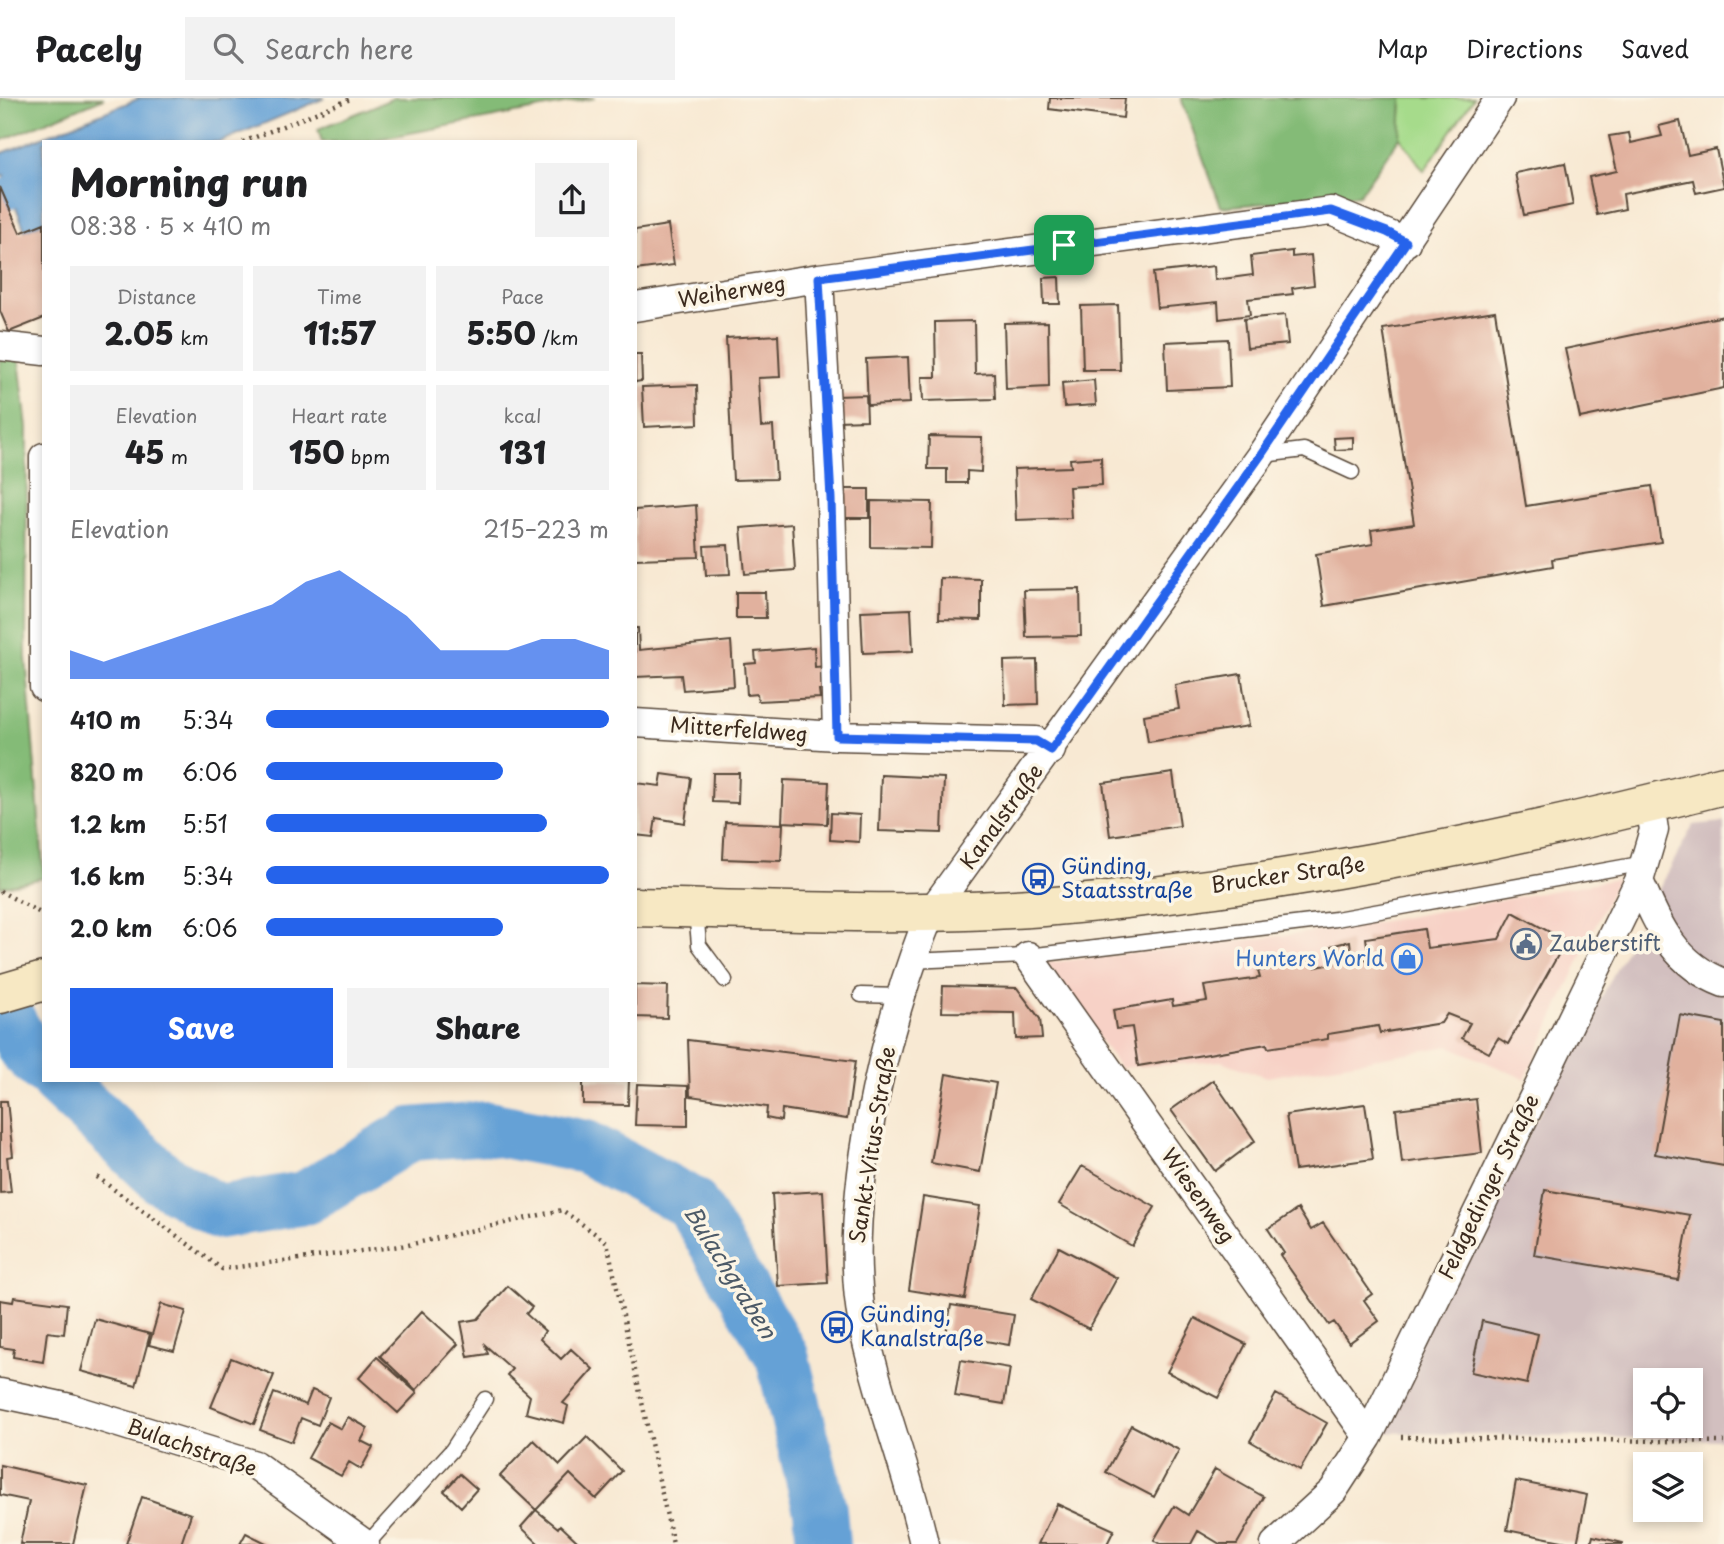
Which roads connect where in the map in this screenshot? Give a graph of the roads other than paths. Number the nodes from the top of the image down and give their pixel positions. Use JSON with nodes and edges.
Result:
{"nodes":[{"id":1,"x":1500,"y":98,"type":"edge"},
{"id":2,"x":1406,"y":242,"type":"junction"},
{"id":3,"x":819,"y":278,"type":"junction"},
{"id":4,"x":637,"y":307,"type":"edge"},
{"id":5,"x":0,"y":345,"type":"edge"},
{"id":6,"x":42,"y":351,"type":"edge"},
{"id":7,"x":1261,"y":455,"type":"junction"},
{"id":8,"x":1352,"y":472,"type":"dead end"},
{"id":9,"x":637,"y":723,"type":"edge"},
{"id":10,"x":837,"y":736,"type":"junction"},
{"id":11,"x":1051,"y":750,"type":"junction"},
{"id":12,"x":1724,"y":785,"type":"edge"},
{"id":13,"x":1650,"y":804,"type":"junction"},
{"id":14,"x":1642,"y":872,"type":"junction"},
{"id":15,"x":637,"y":907,"type":"edge"},
{"id":16,"x":695,"y":908,"type":"junction"},
{"id":17,"x":931,"y":912,"type":"junction"},
{"id":18,"x":1028,"y":956,"type":"junction"},
{"id":19,"x":910,"y":961,"type":"junction"},
{"id":20,"x":726,"y":980,"type":"dead end"},
{"id":21,"x":1724,"y":983,"type":"edge"},
{"id":22,"x":861,"y":995,"type":"dead end"},
{"id":23,"x":900,"y":996,"type":"junction"},
{"id":24,"x":0,"y":1393,"type":"edge"},
{"id":25,"x":485,"y":1399,"type":"dead end"},
{"id":26,"x":1368,"y":1437,"type":"junction"},
{"id":27,"x":366,"y":1544,"type":"edge"},
{"id":28,"x":924,"y":1544,"type":"edge"},
{"id":29,"x":1275,"y":1544,"type":"edge"}],
"edges":[{"from":1,"to":2,"type":"street","name":"Kanalstraße"},
{"from":2,"to":3,"type":"street","name":"Weiherweg"},
{"from":2,"to":7,"type":"street","name":"Kanalstraße"},
{"from":3,"to":4,"type":"street","name":"Weiherweg"},
{"from":3,"to":10,"type":"street"},
{"from":5,"to":6,"type":"street"},
{"from":7,"to":8,"type":"lane"},
{"from":7,"to":11,"type":"street","name":"Kanalstraße"},
{"from":9,"to":10,"type":"street","name":"Mitterfeldweg"},
{"from":10,"to":11,"type":"street","name":"Mitterfeldweg"},
{"from":11,"to":17,"type":"street","name":"Kanalstraße"},
{"from":12,"to":13,"type":"main road","name":"Brucker Straße"},
{"from":13,"to":14,"type":"street","name":"Feldgedinger Straße"},
{"from":13,"to":17,"type":"main road","name":"Brucker Straße"},
{"from":14,"to":18,"type":"lane"},
{"from":14,"to":21,"type":"street"},
{"from":14,"to":26,"type":"street","name":"Feldgedinger Straße"},
{"from":15,"to":16,"type":"main road","name":"Brucker Straße"},
{"from":16,"to":17,"type":"main road","name":"Brucker Straße"},
{"from":16,"to":20,"type":"lane"},
{"from":17,"to":19,"type":"street","name":"Sankt-Vitus-Straße"},
{"from":18,"to":19,"type":"lane"},
{"from":18,"to":26,"type":"street","name":"Wiesenweg"},
{"from":19,"to":23,"type":"street","name":"Sankt-Vitus-Straße"},
{"from":22,"to":23,"type":"lane"},
{"from":23,"to":28,"type":"street","name":"Sankt-Vitus-Straße"},
{"from":24,"to":27,"type":"street","name":"Bulachstraße"},
{"from":25,"to":27,"type":"lane"},
{"from":26,"to":29,"type":"street","name":"Feldgedinger Straße"}]}
